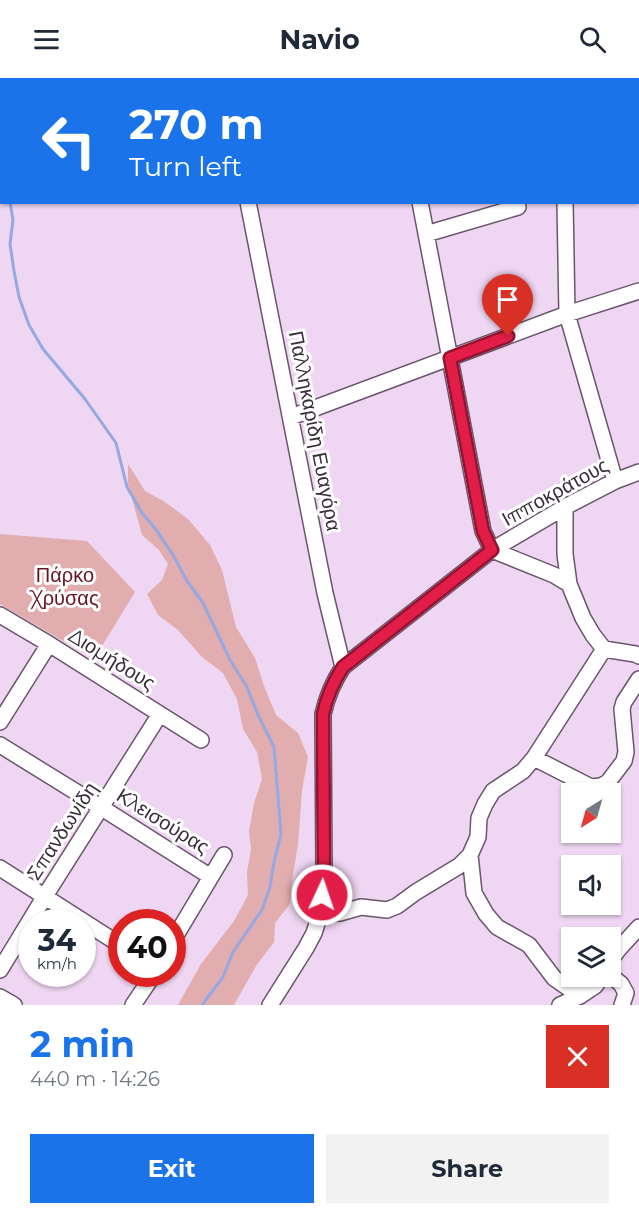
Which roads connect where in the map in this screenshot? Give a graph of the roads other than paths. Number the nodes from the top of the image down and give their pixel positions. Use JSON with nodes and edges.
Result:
{"nodes":[{"id":1,"x":253,"y":204,"type":"edge"},
{"id":2,"x":420,"y":204,"type":"edge"},
{"id":3,"x":565,"y":204,"type":"edge"},
{"id":4,"x":518,"y":207,"type":"dead end"},
{"id":5,"x":426,"y":234,"type":"junction"},
{"id":6,"x":639,"y":291,"type":"edge"},
{"id":7,"x":567,"y":314,"type":"junction"},
{"id":8,"x":450,"y":358,"type":"junction"},
{"id":9,"x":291,"y":417,"type":"junction"},
{"id":10,"x":639,"y":472,"type":"edge"},
{"id":11,"x":615,"y":481,"type":"junction"},
{"id":12,"x":565,"y":507,"type":"junction"},
{"id":13,"x":492,"y":550,"type":"junction"},
{"id":14,"x":568,"y":584,"type":"junction"},
{"id":15,"x":0,"y":615,"type":"edge"},
{"id":16,"x":49,"y":644,"type":"junction"},
{"id":17,"x":604,"y":648,"type":"junction"},
{"id":18,"x":639,"y":656,"type":"edge"},
{"id":19,"x":343,"y":667,"type":"junction"},
{"id":20,"x":639,"y":679,"type":"edge"},
{"id":21,"x":160,"y":714,"type":"junction"},
{"id":22,"x":0,"y":722,"type":"edge"},
{"id":23,"x":201,"y":740,"type":"dead end"},
{"id":24,"x":0,"y":745,"type":"edge"},
{"id":25,"x":534,"y":758,"type":"junction"},
{"id":26,"x":102,"y":808,"type":"junction"},
{"id":27,"x":224,"y":855,"type":"dead end"},
{"id":28,"x":470,"y":855,"type":"junction"},
{"id":29,"x":0,"y":868,"type":"edge"},
{"id":30,"x":211,"y":877,"type":"junction"},
{"id":31,"x":45,"y":896,"type":"junction"},
{"id":32,"x":320,"y":914,"type":"junction"},
{"id":33,"x":186,"y":919,"type":"edge"},
{"id":34,"x":639,"y":927,"type":"edge"},
{"id":35,"x":108,"y":937,"type":"edge"},
{"id":36,"x":621,"y":947,"type":"edge"},
{"id":37,"x":0,"y":970,"type":"edge"},
{"id":38,"x":621,"y":984,"type":"edge"},
{"id":39,"x":145,"y":987,"type":"edge"},
{"id":40,"x":594,"y":987,"type":"edge"},
{"id":41,"x":580,"y":996,"type":"junction"},
{"id":42,"x":0,"y":997,"type":"edge"},
{"id":43,"x":14,"y":1005,"type":"edge"},
{"id":44,"x":133,"y":1005,"type":"edge"},
{"id":45,"x":270,"y":1005,"type":"edge"},
{"id":46,"x":560,"y":1005,"type":"edge"},
{"id":47,"x":622,"y":1005,"type":"edge"}],
"edges":[{"from":1,"to":9,"type":"street","name":"Παλληκαρίδη Ευαγόρα"},
{"from":2,"to":5,"type":"street"},
{"from":3,"to":7,"type":"street"},
{"from":4,"to":5,"type":"street"},
{"from":5,"to":8,"type":"street"},
{"from":6,"to":7,"type":"street"},
{"from":7,"to":8,"type":"street"},
{"from":7,"to":11,"type":"street"},
{"from":8,"to":9,"type":"street"},
{"from":8,"to":13,"type":"street"},
{"from":9,"to":19,"type":"street","name":"Παλληκαρίδη Ευαγόρα"},
{"from":10,"to":11,"type":"street","name":"Ιπποκράτους"},
{"from":11,"to":12,"type":"street","name":"Ιπποκράτους"},
{"from":12,"to":13,"type":"street","name":"Ιπποκράτους"},
{"from":12,"to":14,"type":"street"},
{"from":13,"to":14,"type":"street"},
{"from":13,"to":19,"type":"street","name":"Ιπποκράτους"},
{"from":14,"to":17,"type":"street"},
{"from":15,"to":16,"type":"street","name":"Διομήδους"},
{"from":16,"to":21,"type":"street","name":"Διομήδους"},
{"from":16,"to":22,"type":"street"},
{"from":17,"to":18,"type":"street"},
{"from":17,"to":25,"type":"street"},
{"from":19,"to":32,"type":"street"},
{"from":20,"to":25,"type":"street"},
{"from":21,"to":23,"type":"street","name":"Διομήδους"},
{"from":21,"to":26,"type":"street","name":"Σπανδωνίδη"},
{"from":24,"to":26,"type":"street","name":"Κλεισούρας"},
{"from":25,"to":28,"type":"street"},
{"from":26,"to":30,"type":"street","name":"Κλεισούρας"},
{"from":26,"to":31,"type":"street","name":"Σπανδωνίδη"},
{"from":27,"to":30,"type":"street"},
{"from":28,"to":32,"type":"street"},
{"from":28,"to":41,"type":"street"},
{"from":29,"to":31,"type":"street"},
{"from":30,"to":33,"type":"street"},
{"from":31,"to":35,"type":"street"},
{"from":31,"to":37,"type":"street","name":"Σπανδωνίδη"},
{"from":32,"to":45,"type":"street"},
{"from":34,"to":36,"type":"street"},
{"from":38,"to":47,"type":"street"},
{"from":39,"to":44,"type":"street"},
{"from":40,"to":41,"type":"street"},
{"from":41,"to":46,"type":"street"},
{"from":42,"to":43,"type":"street"}]}
